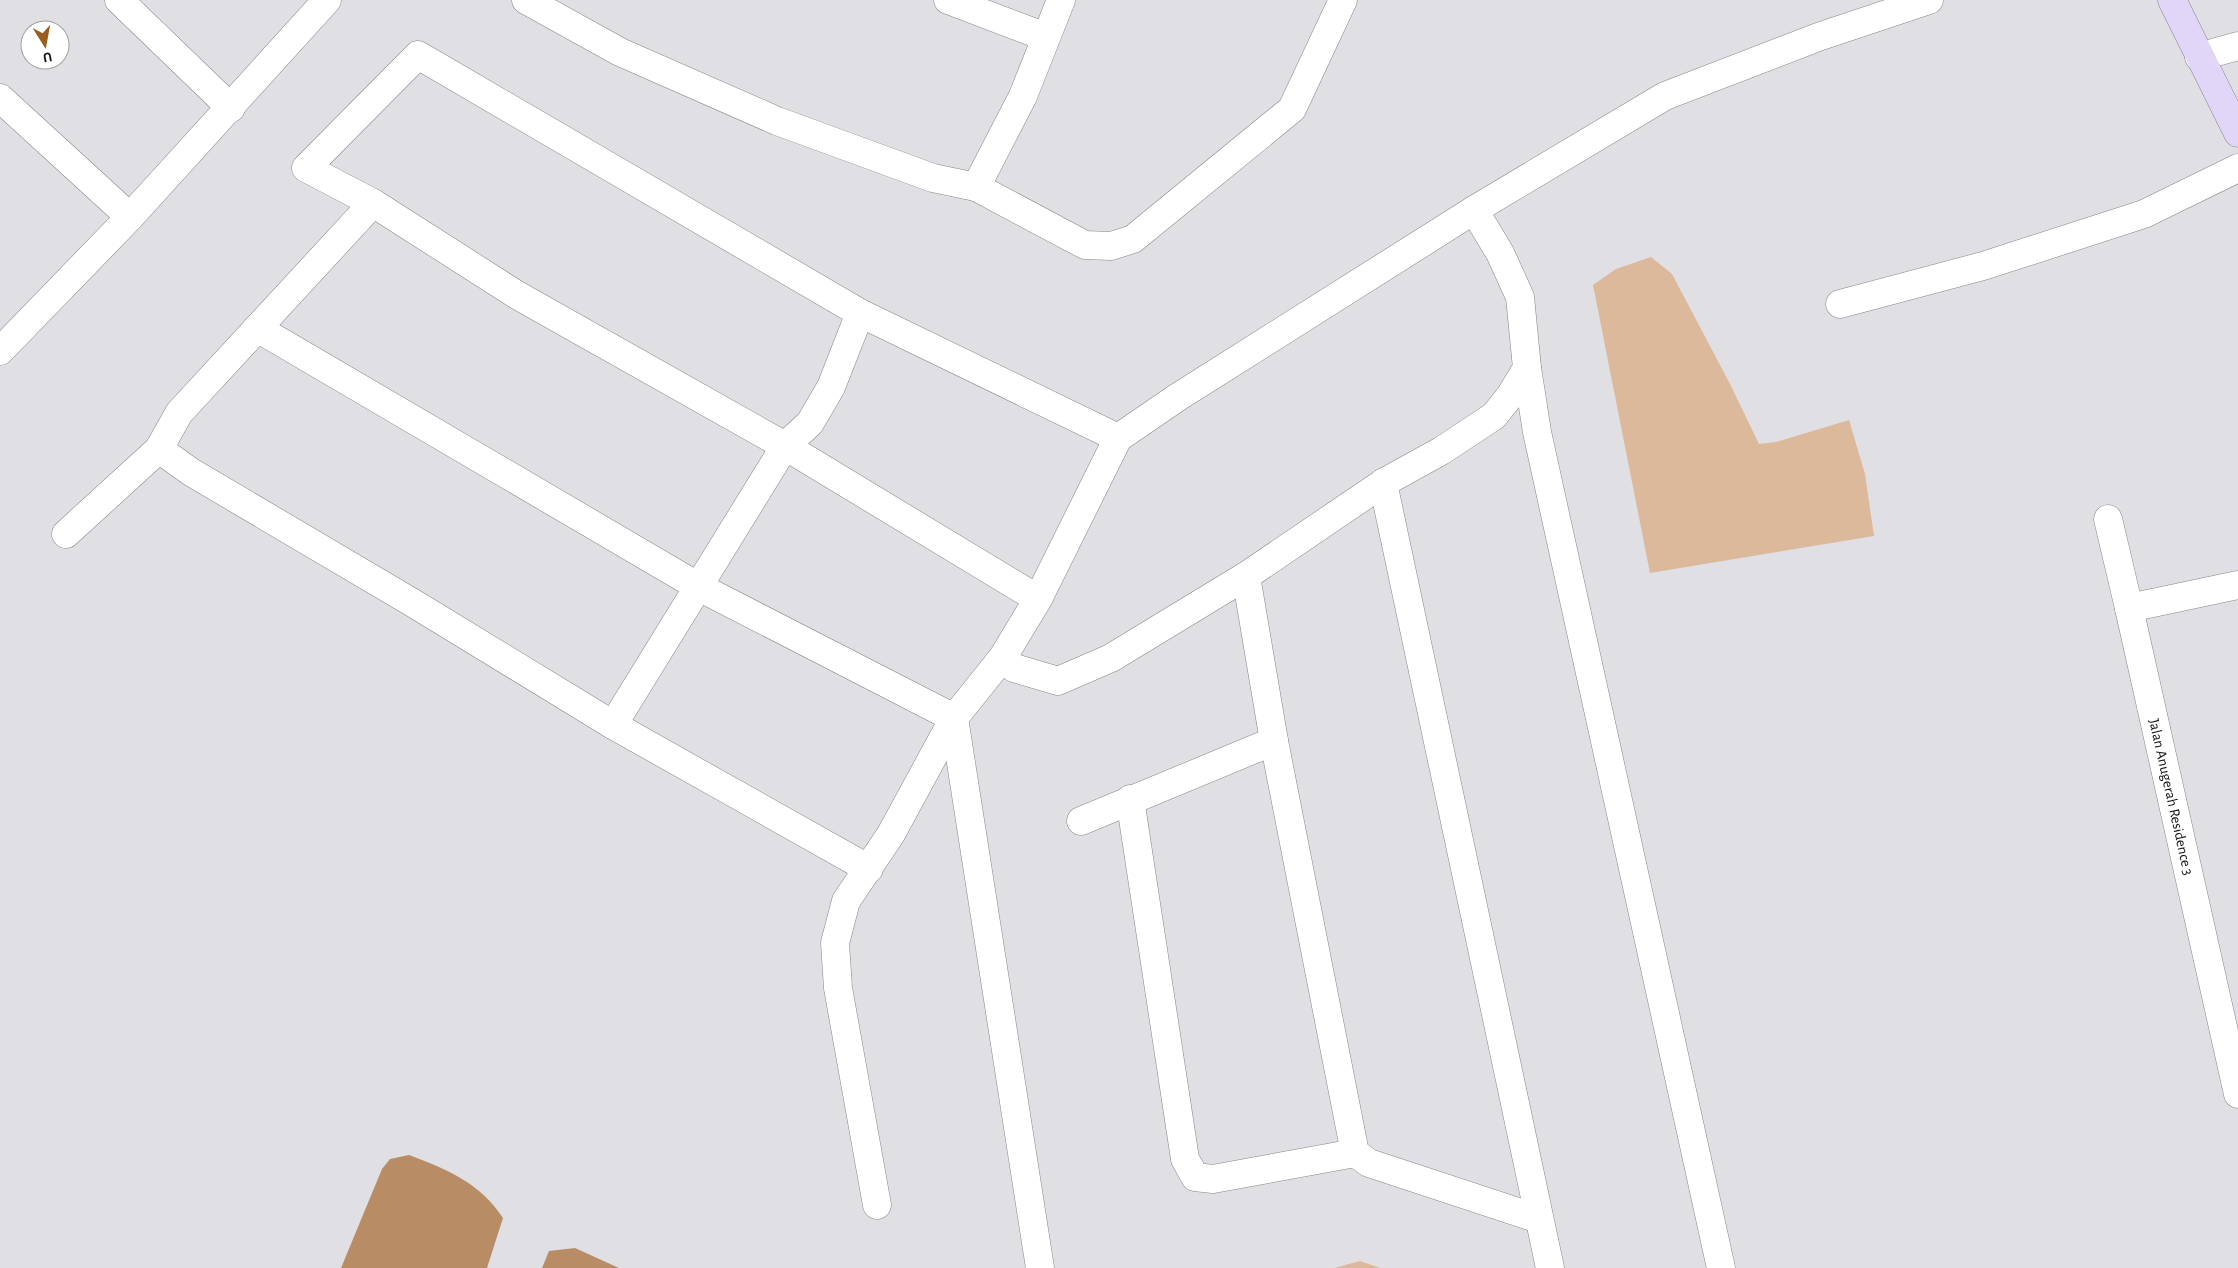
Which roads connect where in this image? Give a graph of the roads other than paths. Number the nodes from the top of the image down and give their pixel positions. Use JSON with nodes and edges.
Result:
{"nodes":[{"id":1,"x":119,"y":0,"type":"edge"},
{"id":2,"x":327,"y":0,"type":"edge"},
{"id":3,"x":526,"y":0,"type":"edge"},
{"id":4,"x":948,"y":0,"type":"edge"},
{"id":5,"x":1061,"y":0,"type":"edge"},
{"id":6,"x":1343,"y":0,"type":"edge"},
{"id":7,"x":1929,"y":0,"type":"edge"},
{"id":8,"x":2172,"y":0,"type":"edge"},
{"id":9,"x":1046,"y":37,"type":"junction"},
{"id":10,"x":2238,"y":46,"type":"edge"},
{"id":11,"x":2199,"y":57,"type":"junction"},
{"id":12,"x":3,"y":107,"type":"edge"},
{"id":13,"x":231,"y":108,"type":"junction"},
{"id":14,"x":2238,"y":133,"type":"edge"},
{"id":15,"x":2238,"y":168,"type":"edge"},
{"id":16,"x":976,"y":187,"type":"junction"},
{"id":17,"x":373,"y":203,"type":"junction"},
{"id":18,"x":1474,"y":210,"type":"junction"},
{"id":19,"x":130,"y":217,"type":"junction"},
{"id":20,"x":1840,"y":304,"type":"dead end"},
{"id":21,"x":860,"y":313,"type":"junction"},
{"id":22,"x":257,"y":328,"type":"junction"},
{"id":23,"x":0,"y":351,"type":"edge"},
{"id":24,"x":1528,"y":368,"type":"junction"},
{"id":25,"x":1118,"y":438,"type":"junction"},
{"id":26,"x":785,"y":446,"type":"junction"},
{"id":27,"x":159,"y":449,"type":"junction"},
{"id":28,"x":1382,"y":483,"type":"junction"},
{"id":29,"x":2108,"y":519,"type":"dead end"},
{"id":30,"x":66,"y":534,"type":"dead end"},
{"id":31,"x":1246,"y":576,"type":"junction"},
{"id":32,"x":2238,"y":585,"type":"edge"},
{"id":33,"x":700,"y":587,"type":"junction"},
{"id":34,"x":1038,"y":599,"type":"junction"},
{"id":35,"x":2129,"y":608,"type":"junction"},
{"id":36,"x":1003,"y":657,"type":"junction"},
{"id":37,"x":954,"y":718,"type":"junction"},
{"id":38,"x":612,"y":725,"type":"junction"},
{"id":39,"x":1274,"y":741,"type":"junction"},
{"id":40,"x":1130,"y":799,"type":"junction"},
{"id":41,"x":1081,"y":821,"type":"dead end"},
{"id":42,"x":869,"y":869,"type":"junction"},
{"id":43,"x":2238,"y":1094,"type":"edge"},
{"id":44,"x":1355,"y":1153,"type":"junction"},
{"id":45,"x":878,"y":1205,"type":"dead end"},
{"id":46,"x":1539,"y":1219,"type":"junction"},
{"id":47,"x":1040,"y":1268,"type":"edge"},
{"id":48,"x":1550,"y":1268,"type":"edge"},
{"id":49,"x":1721,"y":1268,"type":"edge"}],
"edges":[{"from":1,"to":13,"type":"street"},
{"from":2,"to":13,"type":"street"},
{"from":3,"to":16,"type":"street"},
{"from":4,"to":9,"type":"street"},
{"from":5,"to":9,"type":"street"},
{"from":6,"to":16,"type":"street"},
{"from":7,"to":18,"type":"street"},
{"from":8,"to":11,"type":"street"},
{"from":9,"to":16,"type":"street"},
{"from":10,"to":11,"type":"street"},
{"from":11,"to":14,"type":"street"},
{"from":12,"to":19,"type":"street"},
{"from":13,"to":19,"type":"street"},
{"from":15,"to":20,"type":"street"},
{"from":17,"to":21,"type":"street"},
{"from":17,"to":22,"type":"street"},
{"from":17,"to":26,"type":"street"},
{"from":18,"to":24,"type":"street"},
{"from":18,"to":25,"type":"street"},
{"from":19,"to":23,"type":"street"},
{"from":21,"to":25,"type":"street"},
{"from":21,"to":26,"type":"street"},
{"from":22,"to":27,"type":"street"},
{"from":22,"to":33,"type":"street"},
{"from":24,"to":28,"type":"street"},
{"from":24,"to":49,"type":"street"},
{"from":25,"to":34,"type":"street"},
{"from":26,"to":33,"type":"street"},
{"from":26,"to":34,"type":"street"},
{"from":27,"to":30,"type":"street"},
{"from":27,"to":38,"type":"street"},
{"from":28,"to":31,"type":"street"},
{"from":28,"to":46,"type":"street"},
{"from":29,"to":35,"type":"street","name":"Jalan Anugerah Residence 3"},
{"from":31,"to":36,"type":"street"},
{"from":31,"to":39,"type":"street"},
{"from":32,"to":35,"type":"street"},
{"from":33,"to":37,"type":"street"},
{"from":33,"to":38,"type":"street"},
{"from":34,"to":36,"type":"street"},
{"from":35,"to":43,"type":"street","name":"Jalan Anugerah Residence 3"},
{"from":36,"to":37,"type":"street"},
{"from":37,"to":42,"type":"street"},
{"from":37,"to":47,"type":"street"},
{"from":38,"to":42,"type":"street"},
{"from":39,"to":40,"type":"street"},
{"from":39,"to":44,"type":"street"},
{"from":40,"to":41,"type":"street"},
{"from":40,"to":44,"type":"street"},
{"from":42,"to":45,"type":"street"},
{"from":44,"to":46,"type":"street"},
{"from":46,"to":48,"type":"street"}]}
